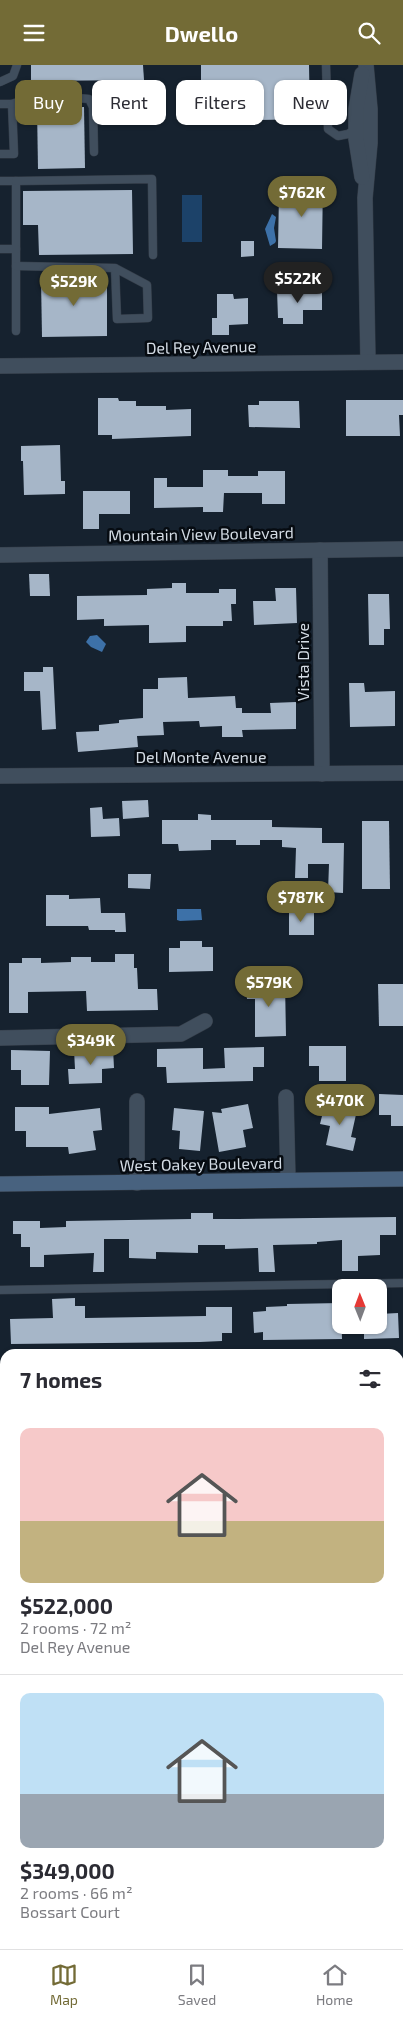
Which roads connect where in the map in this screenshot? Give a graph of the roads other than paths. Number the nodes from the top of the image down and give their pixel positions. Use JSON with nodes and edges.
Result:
{"nodes":[{"id":1,"x":16,"y":65,"type":"edge"},
{"id":2,"x":326,"y":65,"type":"edge"},
{"id":3,"x":365,"y":65,"type":"edge"},
{"id":4,"x":0,"y":82,"type":"edge"},
{"id":5,"x":12,"y":104,"type":"junction"},
{"id":6,"x":0,"y":105,"type":"edge"},
{"id":7,"x":370,"y":114,"type":"junction"},
{"id":8,"x":356,"y":129,"type":"junction"},
{"id":9,"x":94,"y":152,"type":"dead end"},
{"id":10,"x":0,"y":154,"type":"edge"},
{"id":11,"x":0,"y":181,"type":"edge"},
{"id":12,"x":16,"y":181,"type":"junction"},
{"id":13,"x":365,"y":199,"type":"junction"},
{"id":14,"x":0,"y":249,"type":"edge"},
{"id":15,"x":16,"y":249,"type":"junction"},
{"id":16,"x":153,"y":255,"type":"dead end"},
{"id":17,"x":16,"y":266,"type":"junction"},
{"id":18,"x":115,"y":268,"type":"junction"},
{"id":19,"x":16,"y":331,"type":"dead end"},
{"id":20,"x":403,"y":362,"type":"edge"},
{"id":21,"x":368,"y":363,"type":"junction"},
{"id":22,"x":0,"y":366,"type":"edge"},
{"id":23,"x":403,"y":549,"type":"edge"},
{"id":24,"x":320,"y":550,"type":"junction"},
{"id":25,"x":0,"y":555,"type":"edge"},
{"id":26,"x":403,"y":773,"type":"edge"},
{"id":27,"x":322,"y":774,"type":"junction"},
{"id":28,"x":0,"y":776,"type":"edge"},
{"id":29,"x":205,"y":1021,"type":"dead end"},
{"id":30,"x":0,"y":1038,"type":"edge"},
{"id":31,"x":286,"y":1097,"type":"dead end"},
{"id":32,"x":137,"y":1101,"type":"dead end"},
{"id":33,"x":403,"y":1179,"type":"edge"},
{"id":34,"x":288,"y":1180,"type":"junction"},
{"id":35,"x":137,"y":1183,"type":"junction"},
{"id":36,"x":0,"y":1184,"type":"edge"},
{"id":37,"x":403,"y":1283,"type":"edge"},
{"id":38,"x":0,"y":1290,"type":"edge"}],
"edges":[{"from":1,"to":4,"type":"lane"},
{"from":2,"to":8,"type":"lane"},
{"from":3,"to":7,"type":"street"},
{"from":3,"to":8,"type":"street"},
{"from":5,"to":6,"type":"lane"},
{"from":5,"to":9,"type":"lane"},
{"from":5,"to":10,"type":"lane"},
{"from":7,"to":8,"type":"lane"},
{"from":7,"to":13,"type":"street"},
{"from":8,"to":13,"type":"street"},
{"from":11,"to":12,"type":"lane"},
{"from":12,"to":15,"type":"lane"},
{"from":12,"to":16,"type":"lane"},
{"from":13,"to":21,"type":"street"},
{"from":14,"to":15,"type":"lane"},
{"from":15,"to":17,"type":"lane"},
{"from":17,"to":18,"type":"lane"},
{"from":17,"to":19,"type":"lane"},
{"from":18,"to":18,"type":"lane"},
{"from":20,"to":21,"type":"street","name":"Del Rey Avenue"},
{"from":21,"to":22,"type":"street","name":"Del Rey Avenue"},
{"from":23,"to":24,"type":"street","name":"Mountain View Boulevard"},
{"from":24,"to":25,"type":"street","name":"Mountain View Boulevard"},
{"from":24,"to":27,"type":"street","name":"Vista Drive"},
{"from":26,"to":27,"type":"street","name":"Del Monte Avenue"},
{"from":27,"to":28,"type":"street","name":"Del Monte Avenue"},
{"from":29,"to":30,"type":"street"},
{"from":31,"to":34,"type":"street"},
{"from":32,"to":35,"type":"street"},
{"from":33,"to":34,"type":"main road","name":"West Oakey Boulevard"},
{"from":34,"to":35,"type":"main road","name":"West Oakey Boulevard"},
{"from":35,"to":36,"type":"main road","name":"West Oakey Boulevard"},
{"from":37,"to":38,"type":"lane"}]}
